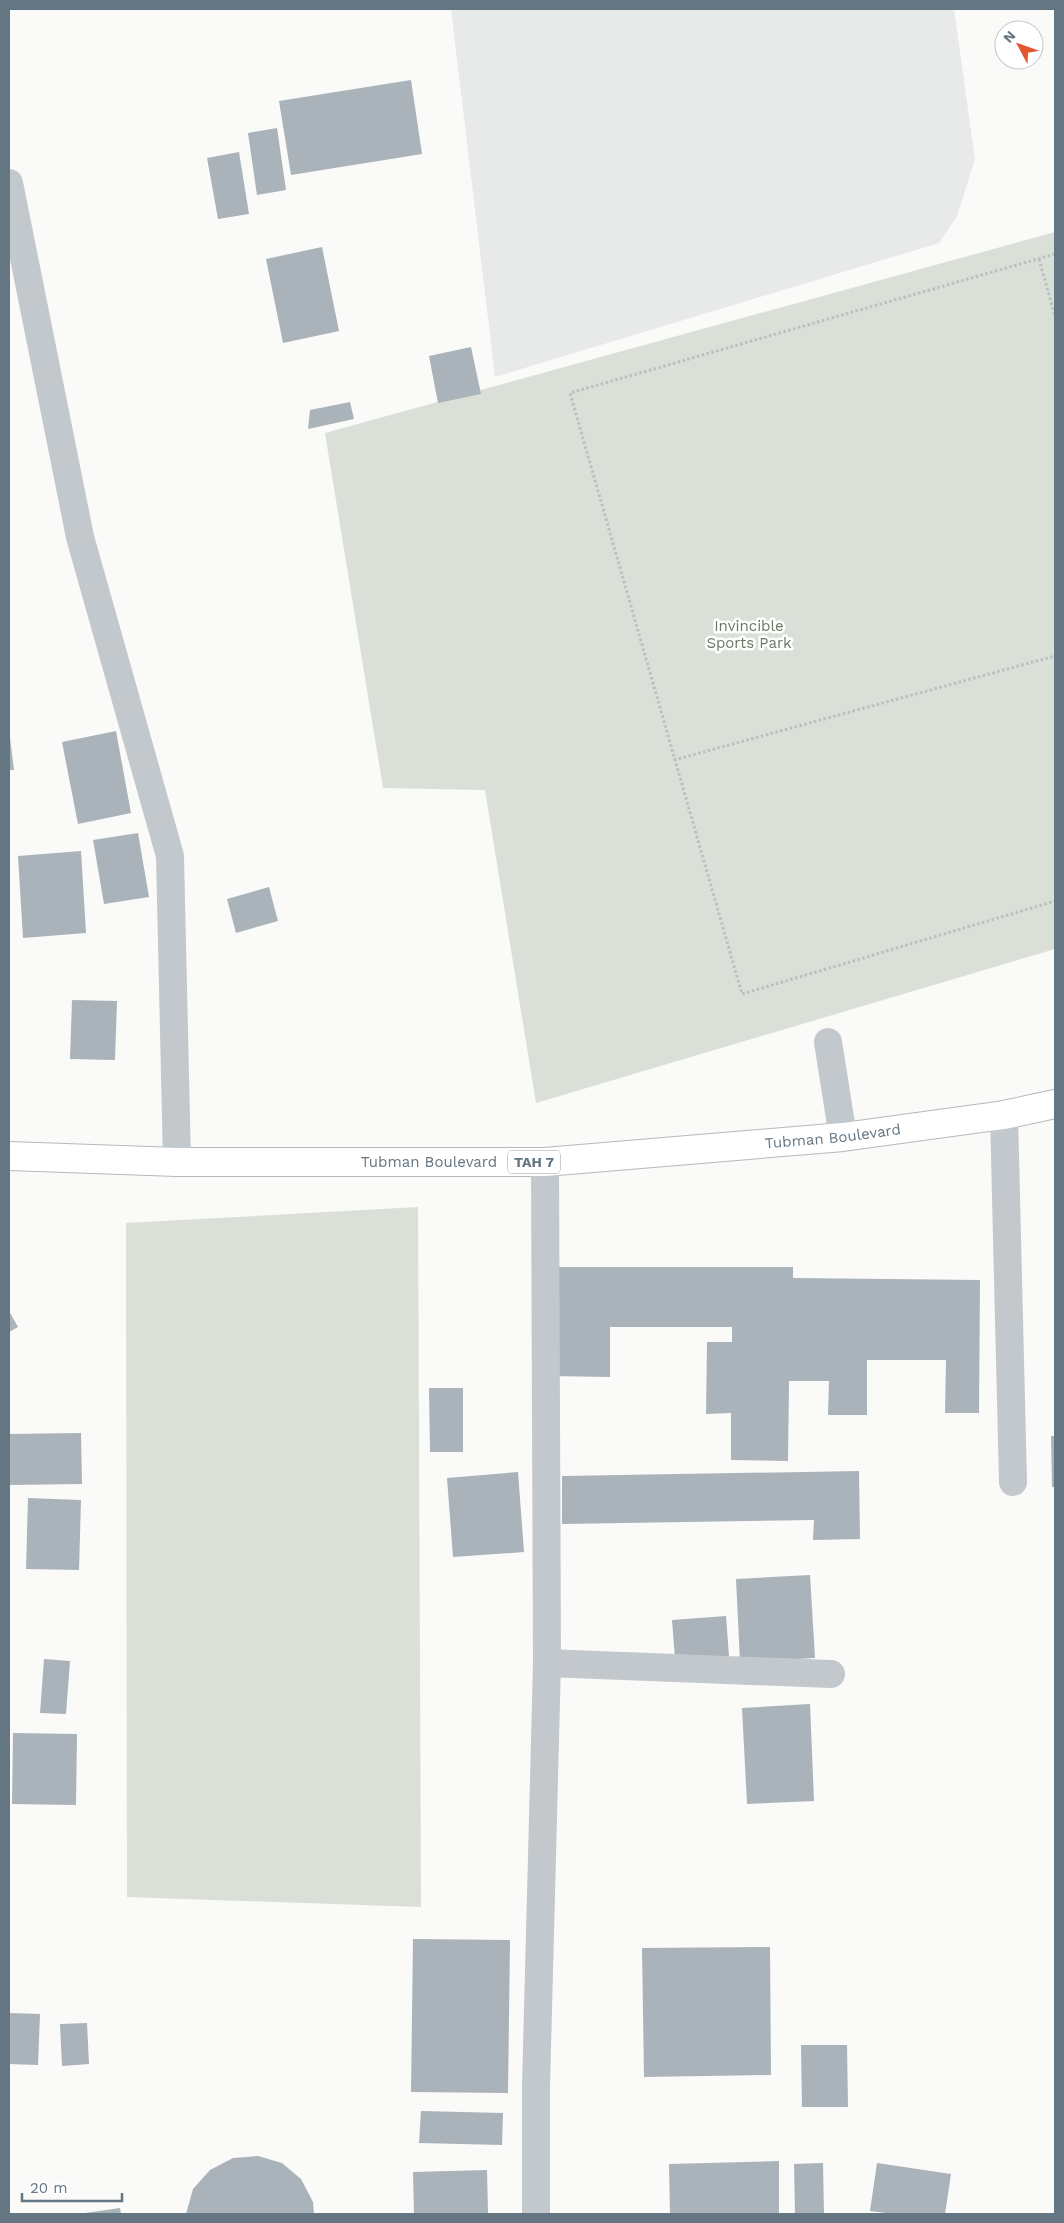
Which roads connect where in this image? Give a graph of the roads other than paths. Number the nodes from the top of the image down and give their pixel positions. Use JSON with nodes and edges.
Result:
{"nodes":[{"id":1,"x":9,"y":183,"type":"edge"},
{"id":2,"x":828,"y":1042,"type":"dead end"},
{"id":3,"x":1055,"y":1104,"type":"edge"},
{"id":4,"x":1004,"y":1115,"type":"junction"},
{"id":5,"x":843,"y":1137,"type":"junction"},
{"id":6,"x":9,"y":1156,"type":"edge"},
{"id":7,"x":177,"y":1162,"type":"junction"},
{"id":8,"x":545,"y":1162,"type":"junction"},
{"id":9,"x":1012,"y":1482,"type":"dead end"},
{"id":10,"x":547,"y":1663,"type":"junction"},
{"id":11,"x":831,"y":1674,"type":"dead end"},
{"id":12,"x":536,"y":2214,"type":"edge"}],
"edges":[{"from":1,"to":7,"type":"street"},
{"from":2,"to":5,"type":"street"},
{"from":3,"to":4,"type":"highway","name":"Tubman Boulevard","number":"TAH 7"},
{"from":4,"to":5,"type":"highway","name":"Tubman Boulevard","number":"TAH 7"},
{"from":4,"to":9,"type":"street"},
{"from":5,"to":8,"type":"highway","name":"Tubman Boulevard","number":"TAH 7"},
{"from":6,"to":7,"type":"highway","name":"Tubman Boulevard","number":"TAH 7"},
{"from":7,"to":8,"type":"highway","name":"Tubman Boulevard","number":"TAH 7"},
{"from":8,"to":10,"type":"street"},
{"from":10,"to":11,"type":"street"},
{"from":10,"to":12,"type":"street"}]}
